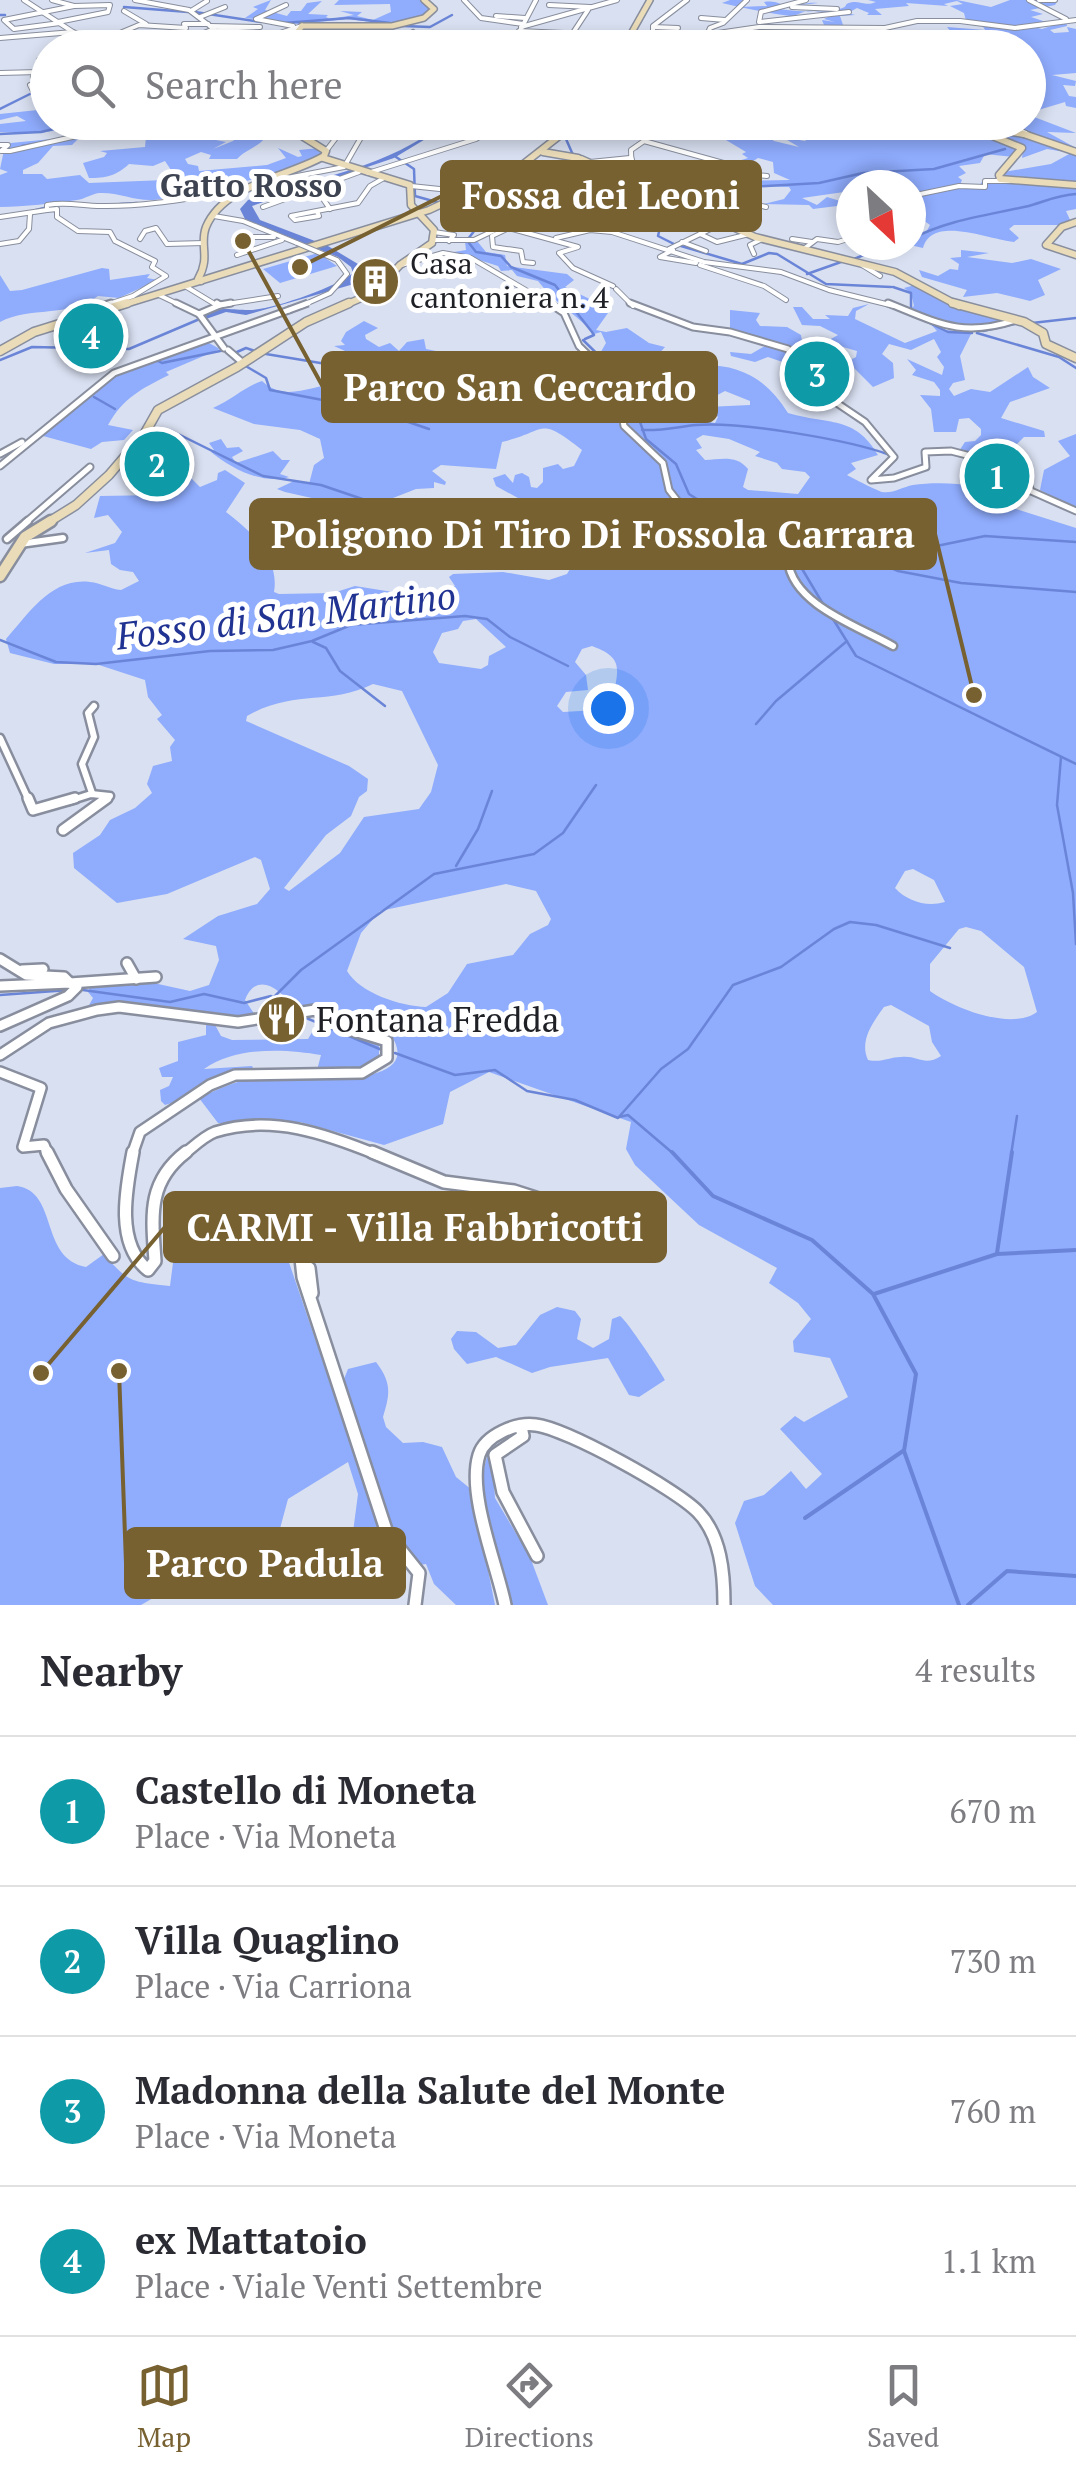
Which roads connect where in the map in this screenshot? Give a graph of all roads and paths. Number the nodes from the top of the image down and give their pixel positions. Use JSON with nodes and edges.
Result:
{"nodes":[{"id":1,"x":24,"y":0,"type":"edge"},
{"id":2,"x":52,"y":0,"type":"edge"},
{"id":3,"x":134,"y":0,"type":"edge"},
{"id":4,"x":207,"y":0,"type":"edge"},
{"id":5,"x":424,"y":0,"type":"edge"},
{"id":6,"x":464,"y":0,"type":"edge"},
{"id":7,"x":536,"y":0,"type":"edge"},
{"id":8,"x":617,"y":0,"type":"edge"},
{"id":9,"x":650,"y":0,"type":"edge"},
{"id":10,"x":686,"y":0,"type":"edge"},
{"id":11,"x":747,"y":0,"type":"edge"},
{"id":12,"x":806,"y":0,"type":"edge"},
{"id":13,"x":840,"y":0,"type":"edge"},
{"id":14,"x":1030,"y":0,"type":"edge"},
{"id":15,"x":1038,"y":0,"type":"edge"},
{"id":16,"x":1056,"y":0,"type":"edge"},
{"id":17,"x":33,"y":4,"type":"junction"},
{"id":18,"x":286,"y":4,"type":"dead end"},
{"id":19,"x":82,"y":5,"type":"junction"},
{"id":20,"x":549,"y":5,"type":"dead end"},
{"id":21,"x":778,"y":6,"type":"junction"},
{"id":22,"x":225,"y":7,"type":"dead end"},
{"id":23,"x":88,"y":8,"type":"dead end"},
{"id":24,"x":591,"y":8,"type":"junction"},
{"id":25,"x":827,"y":8,"type":"junction"},
{"id":26,"x":838,"y":9,"type":"dead end"},
{"id":27,"x":74,"y":10,"type":"junction"},
{"id":28,"x":124,"y":11,"type":"dead end"},
{"id":29,"x":190,"y":11,"type":"junction"},
{"id":30,"x":849,"y":12,"type":"dead end"},
{"id":31,"x":1074,"y":12,"type":"edge"},
{"id":32,"x":40,"y":14,"type":"junction"},
{"id":33,"x":496,"y":16,"type":"dead end"},
{"id":34,"x":48,"y":17,"type":"junction"},
{"id":35,"x":1064,"y":17,"type":"junction"},
{"id":36,"x":189,"y":18,"type":"dead end"},
{"id":37,"x":525,"y":18,"type":"junction"},
{"id":38,"x":701,"y":18,"type":"dead end"},
{"id":39,"x":725,"y":20,"type":"junction"},
{"id":40,"x":1076,"y":20,"type":"edge"},
{"id":41,"x":760,"y":22,"type":"junction"},
{"id":42,"x":59,"y":23,"type":"junction"},
{"id":43,"x":146,"y":24,"type":"junction"},
{"id":44,"x":207,"y":24,"type":"junction"},
{"id":45,"x":295,"y":27,"type":"junction"},
{"id":46,"x":521,"y":27,"type":"junction"},
{"id":47,"x":653,"y":27,"type":"joint"},
{"id":48,"x":678,"y":28,"type":"dead end"},
{"id":49,"x":69,"y":30,"type":"edge"},
{"id":50,"x":132,"y":30,"type":"edge"},
{"id":51,"x":200,"y":30,"type":"edge"},
{"id":52,"x":286,"y":30,"type":"edge"},
{"id":53,"x":294,"y":30,"type":"edge"},
{"id":54,"x":520,"y":30,"type":"edge"},
{"id":55,"x":548,"y":30,"type":"edge"},
{"id":56,"x":576,"y":30,"type":"edge"},
{"id":57,"x":632,"y":30,"type":"edge"},
{"id":58,"x":709,"y":30,"type":"edge"},
{"id":59,"x":736,"y":30,"type":"joint"},
{"id":60,"x":30,"y":36,"type":"edge"},
{"id":61,"x":0,"y":39,"type":"edge"},
{"id":62,"x":30,"y":71,"type":"edge"},
{"id":63,"x":0,"y":73,"type":"edge"},
{"id":64,"x":68,"y":140,"type":"edge"},
{"id":65,"x":314,"y":140,"type":"edge"},
{"id":66,"x":334,"y":140,"type":"edge"},
{"id":67,"x":360,"y":140,"type":"edge"},
{"id":68,"x":475,"y":140,"type":"edge"},
{"id":69,"x":558,"y":140,"type":"edge"},
{"id":70,"x":642,"y":140,"type":"edge"},
{"id":71,"x":650,"y":140,"type":"edge"},
{"id":72,"x":1002,"y":140,"type":"edge"},
{"id":73,"x":1044,"y":140,"type":"edge"},
{"id":74,"x":0,"y":145,"type":"edge"},
{"id":75,"x":543,"y":152,"type":"junction"},
{"id":76,"x":1076,"y":152,"type":"edge"},
{"id":77,"x":324,"y":154,"type":"junction"},
{"id":78,"x":630,"y":158,"type":"junction"},
{"id":79,"x":579,"y":159,"type":"junction"},
{"id":80,"x":399,"y":163,"type":"junction"},
{"id":81,"x":352,"y":170,"type":"junction"},
{"id":82,"x":368,"y":172,"type":"junction"},
{"id":83,"x":612,"y":174,"type":"junction"},
{"id":84,"x":713,"y":176,"type":"junction"},
{"id":85,"x":767,"y":176,"type":"dead end"},
{"id":86,"x":384,"y":178,"type":"junction"},
{"id":87,"x":399,"y":180,"type":"junction"},
{"id":88,"x":594,"y":180,"type":"dead end"},
{"id":89,"x":1010,"y":181,"type":"junction"},
{"id":90,"x":262,"y":182,"type":"junction"},
{"id":91,"x":660,"y":182,"type":"junction"},
{"id":92,"x":1076,"y":185,"type":"edge"},
{"id":93,"x":414,"y":186,"type":"junction"},
{"id":94,"x":314,"y":187,"type":"junction"},
{"id":95,"x":244,"y":188,"type":"junction"},
{"id":96,"x":472,"y":192,"type":"junction"},
{"id":97,"x":926,"y":193,"type":"edge"},
{"id":98,"x":654,"y":194,"type":"junction"},
{"id":99,"x":292,"y":196,"type":"junction"},
{"id":100,"x":638,"y":199,"type":"junction"},
{"id":101,"x":715,"y":200,"type":"dead end"},
{"id":102,"x":733,"y":206,"type":"junction"},
{"id":103,"x":263,"y":207,"type":"dead end"},
{"id":104,"x":766,"y":207,"type":"dead end"},
{"id":105,"x":47,"y":208,"type":"junction"},
{"id":106,"x":688,"y":208,"type":"junction"},
{"id":107,"x":330,"y":209,"type":"junction"},
{"id":108,"x":419,"y":213,"type":"junction"},
{"id":109,"x":638,"y":213,"type":"junction"},
{"id":110,"x":30,"y":214,"type":"junction"},
{"id":111,"x":668,"y":214,"type":"dead end"},
{"id":112,"x":214,"y":216,"type":"junction"},
{"id":113,"x":560,"y":216,"type":"junction"},
{"id":114,"x":0,"y":217,"type":"edge"},
{"id":115,"x":711,"y":218,"type":"junction"},
{"id":116,"x":1076,"y":222,"type":"edge"},
{"id":117,"x":723,"y":223,"type":"junction"},
{"id":118,"x":509,"y":228,"type":"junction"},
{"id":119,"x":590,"y":230,"type":"junction"},
{"id":120,"x":615,"y":230,"type":"junction"},
{"id":121,"x":700,"y":234,"type":"junction"},
{"id":122,"x":749,"y":234,"type":"junction"},
{"id":123,"x":433,"y":236,"type":"junction"},
{"id":124,"x":250,"y":237,"type":"dead end"},
{"id":125,"x":556,"y":238,"type":"junction"},
{"id":126,"x":792,"y":238,"type":"dead end"},
{"id":127,"x":140,"y":239,"type":"dead end"},
{"id":128,"x":762,"y":239,"type":"junction"},
{"id":129,"x":282,"y":240,"type":"junction"},
{"id":130,"x":204,"y":243,"type":"junction"},
{"id":131,"x":836,"y":243,"type":"edge"},
{"id":132,"x":0,"y":244,"type":"edge"},
{"id":133,"x":808,"y":245,"type":"junction"},
{"id":134,"x":676,"y":246,"type":"junction"},
{"id":135,"x":310,"y":248,"type":"junction"},
{"id":136,"x":706,"y":250,"type":"dead end"},
{"id":137,"x":754,"y":254,"type":"dead end"},
{"id":138,"x":237,"y":255,"type":"dead end"},
{"id":139,"x":1076,"y":255,"type":"edge"},
{"id":140,"x":687,"y":256,"type":"junction"},
{"id":141,"x":858,"y":262,"type":"junction"},
{"id":142,"x":534,"y":263,"type":"dead end"},
{"id":143,"x":696,"y":263,"type":"junction"},
{"id":144,"x":400,"y":265,"type":"junction"},
{"id":145,"x":880,"y":276,"type":"dead end"},
{"id":146,"x":204,"y":278,"type":"junction"},
{"id":147,"x":187,"y":285,"type":"junction"},
{"id":148,"x":159,"y":294,"type":"junction"},
{"id":149,"x":278,"y":296,"type":"dead end"},
{"id":150,"x":786,"y":300,"type":"dead end"},
{"id":151,"x":220,"y":305,"type":"junction"},
{"id":152,"x":102,"y":312,"type":"junction"},
{"id":153,"x":200,"y":317,"type":"junction"},
{"id":154,"x":1023,"y":322,"type":"junction"},
{"id":155,"x":213,"y":338,"type":"junction"},
{"id":156,"x":0,"y":353,"type":"edge"},
{"id":157,"x":1076,"y":358,"type":"edge"},
{"id":158,"x":242,"y":363,"type":"junction"},
{"id":159,"x":62,"y":417,"type":"junction"},
{"id":160,"x":0,"y":454,"type":"edge"},
{"id":161,"x":0,"y":466,"type":"edge"},
{"id":162,"x":90,"y":467,"type":"dead end"},
{"id":163,"x":1076,"y":510,"type":"edge"},
{"id":164,"x":62,"y":538,"type":"dead end"},
{"id":165,"x":3,"y":539,"type":"edge"},
{"id":166,"x":18,"y":543,"type":"junction"},
{"id":167,"x":12,"y":557,"type":"junction"},
{"id":168,"x":0,"y":561,"type":"edge"},
{"id":169,"x":0,"y":576,"type":"edge"},
{"id":170,"x":893,"y":646,"type":"dead end"},
{"id":171,"x":94,"y":706,"type":"dead end"},
{"id":172,"x":0,"y":738,"type":"edge"},
{"id":173,"x":92,"y":793,"type":"junction"},
{"id":174,"x":63,"y":830,"type":"dead end"},
{"id":175,"x":0,"y":959,"type":"edge"},
{"id":176,"x":127,"y":963,"type":"dead end"},
{"id":177,"x":43,"y":969,"type":"dead end"},
{"id":178,"x":18,"y":970,"type":"junction"},
{"id":179,"x":156,"y":977,"type":"dead end"},
{"id":180,"x":136,"y":979,"type":"junction"},
{"id":181,"x":72,"y":983,"type":"junction"},
{"id":182,"x":0,"y":986,"type":"edge"},
{"id":183,"x":0,"y":1026,"type":"edge"},
{"id":184,"x":0,"y":1055,"type":"edge"},
{"id":185,"x":0,"y":1072,"type":"edge"},
{"id":186,"x":113,"y":1256,"type":"dead end"},
{"id":187,"x":309,"y":1268,"type":"dead end"},
{"id":188,"x":311,"y":1298,"type":"junction"},
{"id":189,"x":521,"y":1426,"type":"junction"},
{"id":190,"x":537,"y":1556,"type":"dead end"},
{"id":191,"x":416,"y":1605,"type":"edge"},
{"id":192,"x":505,"y":1605,"type":"edge"},
{"id":193,"x":724,"y":1605,"type":"edge"}],
"edges":[{"from":1,"to":17,"type":"street"},
{"from":2,"to":17,"type":"street"},
{"from":2,"to":27,"type":"street"},
{"from":3,"to":29,"type":"street"},
{"from":4,"to":29,"type":"street"},
{"from":5,"to":45,"type":"main road"},
{"from":6,"to":46,"type":"street"},
{"from":7,"to":37,"type":"street"},
{"from":8,"to":24,"type":"street"},
{"from":9,"to":57,"type":"main road"},
{"from":10,"to":47,"type":"street"},
{"from":11,"to":39,"type":"street"},
{"from":12,"to":21,"type":"street"},
{"from":13,"to":25,"type":"street"},
{"from":14,"to":35,"type":"street"},
{"from":15,"to":16,"type":"street"},
{"from":17,"to":32,"type":"street"},
{"from":18,"to":45,"type":"street"},
{"from":19,"to":23,"type":"street"},
{"from":19,"to":27,"type":"street"},
{"from":19,"to":42,"type":"street"},
{"from":20,"to":24,"type":"street"},
{"from":21,"to":25,"type":"street"},
{"from":21,"to":41,"type":"street"},
{"from":22,"to":44,"type":"street"},
{"from":24,"to":46,"type":"street"},
{"from":24,"to":56,"type":"street"},
{"from":25,"to":26,"type":"street"},
{"from":27,"to":32,"type":"street"},
{"from":27,"to":34,"type":"street"},
{"from":28,"to":43,"type":"street"},
{"from":29,"to":44,"type":"street"},
{"from":30,"to":41,"type":"street"},
{"from":31,"to":35,"type":"street"},
{"from":32,"to":34,"type":"street"},
{"from":32,"to":42,"type":"street"},
{"from":33,"to":37,"type":"street"},
{"from":34,"to":42,"type":"street"},
{"from":35,"to":40,"type":"street"},
{"from":35,"to":59,"type":"street"},
{"from":36,"to":44,"type":"street"},
{"from":37,"to":46,"type":"street"},
{"from":38,"to":39,"type":"street"},
{"from":39,"to":58,"type":"street"},
{"from":41,"to":59,"type":"street"},
{"from":42,"to":49,"type":"street"},
{"from":43,"to":44,"type":"street"},
{"from":43,"to":50,"type":"street"},
{"from":44,"to":44,"type":"street"},
{"from":44,"to":51,"type":"street"},
{"from":45,"to":52,"type":"street"},
{"from":45,"to":53,"type":"main road"},
{"from":46,"to":54,"type":"street"},
{"from":46,"to":55,"type":"street"},
{"from":47,"to":48,"type":"street"},
{"from":60,"to":61,"type":"street"},
{"from":62,"to":63,"type":"street"},
{"from":64,"to":74,"type":"street"},
{"from":65,"to":77,"type":"main road"},
{"from":66,"to":77,"type":"street"},
{"from":67,"to":81,"type":"street"},
{"from":68,"to":80,"type":"street"},
{"from":69,"to":75,"type":"main road"},
{"from":70,"to":78,"type":"street"},
{"from":71,"to":84,"type":"street"},
{"from":72,"to":89,"type":"main road"},
{"from":73,"to":76,"type":"main road"},
{"from":75,"to":79,"type":"main road"},
{"from":75,"to":96,"type":"main road"},
{"from":77,"to":81,"type":"main road"},
{"from":77,"to":90,"type":"main road"},
{"from":78,"to":79,"type":"street"},
{"from":78,"to":91,"type":"street"},
{"from":79,"to":83,"type":"main road"},
{"from":80,"to":82,"type":"street"},
{"from":80,"to":87,"type":"street"},
{"from":81,"to":82,"type":"main road"},
{"from":81,"to":90,"type":"street"},
{"from":81,"to":94,"type":"street"},
{"from":82,"to":86,"type":"main road"},
{"from":83,"to":88,"type":"street"},
{"from":83,"to":98,"type":"main road"},
{"from":84,"to":85,"type":"street"},
{"from":84,"to":91,"type":"street"},
{"from":86,"to":87,"type":"main road"},
{"from":86,"to":107,"type":"street"},
{"from":87,"to":93,"type":"main road"},
{"from":89,"to":92,"type":"main road"},
{"from":89,"to":97,"type":"street"},
{"from":90,"to":95,"type":"main road"},
{"from":91,"to":98,"type":"street"},
{"from":93,"to":96,"type":"street"},
{"from":93,"to":108,"type":"main road"},
{"from":94,"to":99,"type":"street"},
{"from":94,"to":107,"type":"street"},
{"from":95,"to":105,"type":"street"},
{"from":95,"to":112,"type":"main road"},
{"from":96,"to":108,"type":"main road"},
{"from":96,"to":113,"type":"street"},
{"from":98,"to":100,"type":"street"},
{"from":98,"to":100,"type":"street"},
{"from":98,"to":106,"type":"main road"},
{"from":98,"to":109,"type":"street"},
{"from":99,"to":103,"type":"street"},
{"from":99,"to":107,"type":"street"},
{"from":100,"to":109,"type":"street"},
{"from":101,"to":102,"type":"street"},
{"from":102,"to":104,"type":"street"},
{"from":102,"to":115,"type":"street"},
{"from":105,"to":110,"type":"street"},
{"from":105,"to":152,"type":"street"},
{"from":106,"to":111,"type":"street"},
{"from":106,"to":115,"type":"main road"},
{"from":108,"to":123,"type":"main road"},
{"from":108,"to":135,"type":"main road","bridge":true},
{"from":109,"to":120,"type":"street"},
{"from":110,"to":114,"type":"street"},
{"from":110,"to":132,"type":"street"},
{"from":112,"to":130,"type":"main road"},
{"from":112,"to":155,"type":"street","bridge":true},
{"from":113,"to":119,"type":"street"},
{"from":113,"to":120,"type":"street"},
{"from":115,"to":117,"type":"main road"},
{"from":116,"to":139,"type":"main road"},
{"from":117,"to":121,"type":"street"},
{"from":117,"to":122,"type":"main road"},
{"from":118,"to":123,"type":"street"},
{"from":118,"to":125,"type":"street"},
{"from":118,"to":142,"type":"street"},
{"from":119,"to":120,"type":"street"},
{"from":119,"to":125,"type":"street"},
{"from":120,"to":134,"type":"street"},
{"from":121,"to":122,"type":"street"},
{"from":121,"to":134,"type":"street"},
{"from":122,"to":128,"type":"main road"},
{"from":123,"to":144,"type":"main road"},
{"from":124,"to":129,"type":"street"},
{"from":125,"to":163,"type":"street"},
{"from":126,"to":133,"type":"street"},
{"from":127,"to":130,"type":"street"},
{"from":128,"to":133,"type":"main road"},
{"from":128,"to":137,"type":"street"},
{"from":129,"to":135,"type":"street"},
{"from":129,"to":138,"type":"street"},
{"from":130,"to":146,"type":"main road"},
{"from":131,"to":133,"type":"street"},
{"from":133,"to":141,"type":"main road"},
{"from":134,"to":136,"type":"street"},
{"from":134,"to":140,"type":"street"},
{"from":134,"to":143,"type":"street"},
{"from":135,"to":146,"type":"main road"},
{"from":140,"to":143,"type":"street"},
{"from":140,"to":154,"type":"street"},
{"from":141,"to":145,"type":"street"},
{"from":141,"to":154,"type":"main road"},
{"from":143,"to":150,"type":"street"},
{"from":144,"to":158,"type":"main road"},
{"from":144,"to":170,"type":"street"},
{"from":146,"to":147,"type":"main road"},
{"from":147,"to":148,"type":"main road"},
{"from":147,"to":151,"type":"street"},
{"from":148,"to":152,"type":"main road"},
{"from":148,"to":153,"type":"street"},
{"from":149,"to":151,"type":"street"},
{"from":151,"to":153,"type":"street"},
{"from":152,"to":156,"type":"main road"},
{"from":153,"to":155,"type":"street"},
{"from":154,"to":157,"type":"main road"},
{"from":155,"to":158,"type":"street"},
{"from":155,"to":159,"type":"street"},
{"from":158,"to":166,"type":"main road"},
{"from":159,"to":160,"type":"street"},
{"from":159,"to":161,"type":"street"},
{"from":162,"to":165,"type":"street"},
{"from":164,"to":166,"type":"street"},
{"from":165,"to":166,"type":"street"},
{"from":166,"to":167,"type":"main road"},
{"from":167,"to":168,"type":"street"},
{"from":167,"to":169,"type":"main road"},
{"from":171,"to":173,"type":"street"},
{"from":172,"to":173,"type":"street"},
{"from":173,"to":174,"type":"street"},
{"from":175,"to":178,"type":"street"},
{"from":176,"to":180,"type":"street"},
{"from":177,"to":178,"type":"street"},
{"from":178,"to":181,"type":"street"},
{"from":179,"to":180,"type":"street"},
{"from":180,"to":181,"type":"street"},
{"from":181,"to":182,"type":"street"},
{"from":181,"to":183,"type":"street"},
{"from":184,"to":188,"type":"street"},
{"from":185,"to":186,"type":"street"},
{"from":187,"to":188,"type":"street"},
{"from":188,"to":191,"type":"street"},
{"from":189,"to":190,"type":"street"},
{"from":189,"to":192,"type":"street"},
{"from":189,"to":193,"type":"street"}]}
